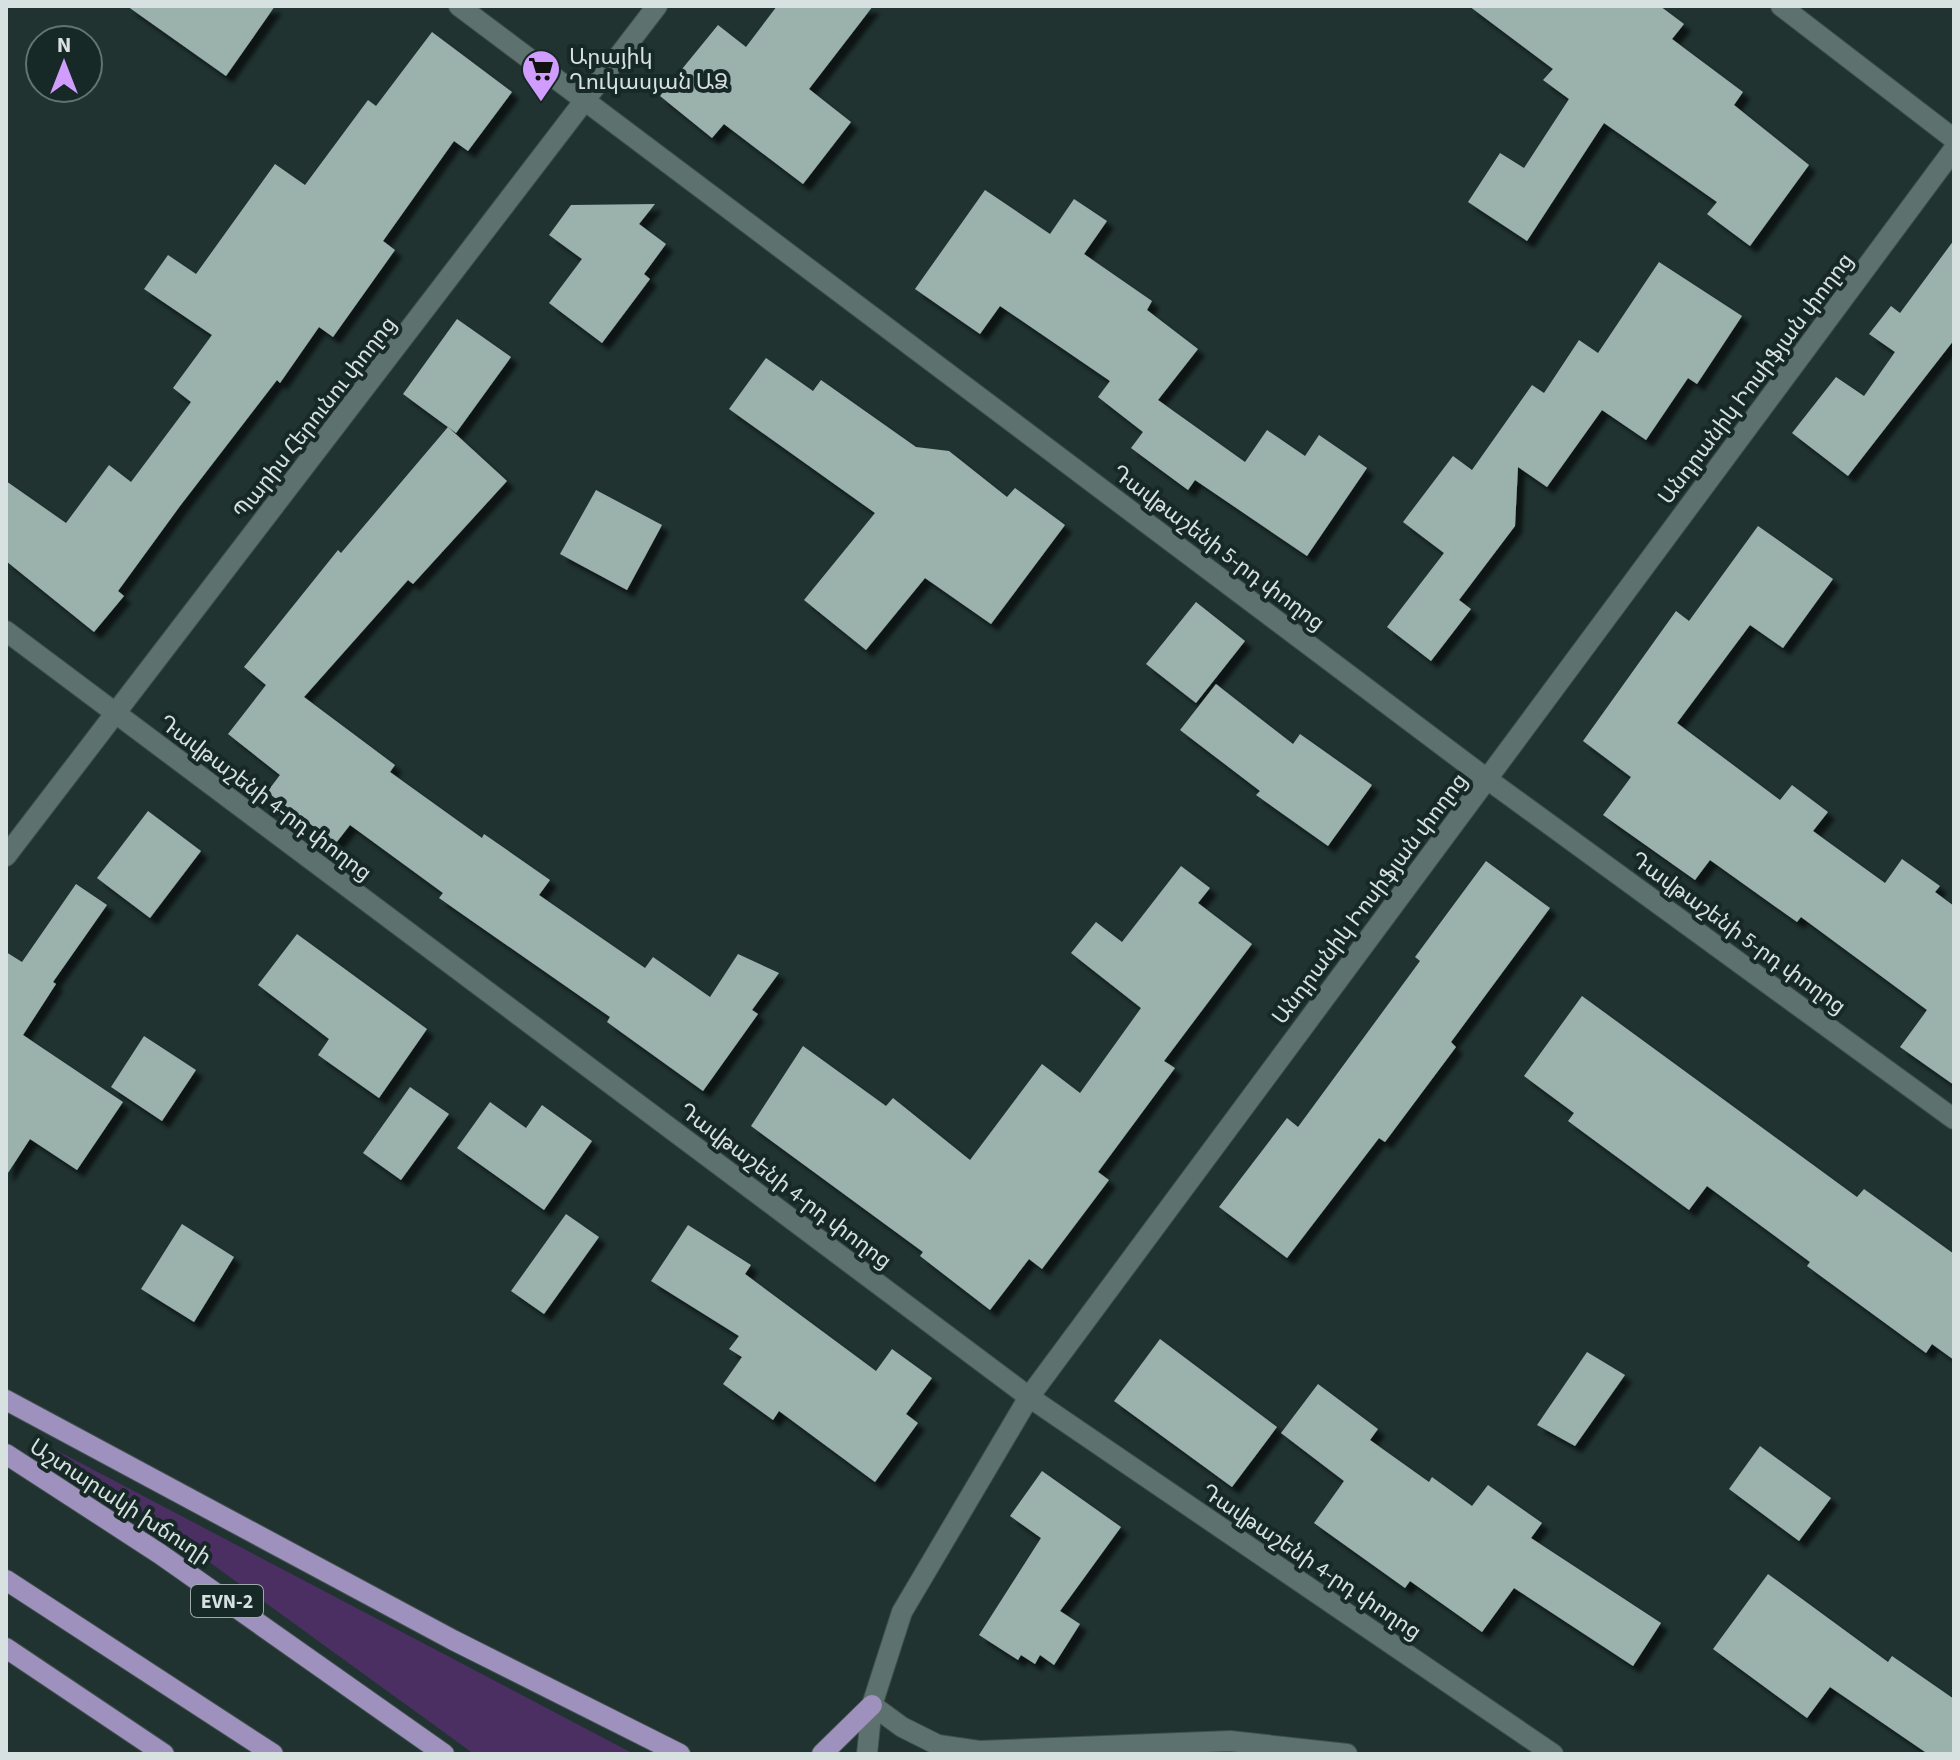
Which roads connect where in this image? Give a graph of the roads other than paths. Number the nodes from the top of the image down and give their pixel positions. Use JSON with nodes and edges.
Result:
{"nodes":[{"id":1,"x":459,"y":6,"type":"edge"},
{"id":2,"x":657,"y":6,"type":"edge"},
{"id":3,"x":1781,"y":6,"type":"edge"},
{"id":4,"x":587,"y":101,"type":"junction"},
{"id":5,"x":1954,"y":139,"type":"edge"},
{"id":6,"x":1954,"y":149,"type":"edge"},
{"id":7,"x":6,"y":631,"type":"edge"},
{"id":8,"x":116,"y":715,"type":"junction"},
{"id":9,"x":1487,"y":779,"type":"junction"},
{"id":10,"x":6,"y":856,"type":"edge"},
{"id":11,"x":1954,"y":1119,"type":"edge"},
{"id":12,"x":1029,"y":1397,"type":"junction"},
{"id":13,"x":6,"y":1400,"type":"edge"},
{"id":14,"x":6,"y":1454,"type":"edge"},
{"id":15,"x":6,"y":1580,"type":"edge"},
{"id":16,"x":6,"y":1648,"type":"edge"},
{"id":17,"x":872,"y":1705,"type":"junction"},
{"id":18,"x":164,"y":1754,"type":"edge"},
{"id":19,"x":273,"y":1754,"type":"edge"},
{"id":20,"x":444,"y":1754,"type":"edge"},
{"id":21,"x":680,"y":1754,"type":"edge"},
{"id":22,"x":822,"y":1754,"type":"edge"},
{"id":23,"x":867,"y":1754,"type":"edge"},
{"id":24,"x":1347,"y":1754,"type":"edge"},
{"id":25,"x":1553,"y":1754,"type":"edge"}],
"edges":[{"from":1,"to":4,"type":"street","name":"Դավթաշենի 5-րդ փողոց"},
{"from":2,"to":4,"type":"street","name":"Պարիս Հերունու փողոց"},
{"from":3,"to":5,"type":"street"},
{"from":4,"to":8,"type":"street","name":"Պարիս Հերունու փողոց"},
{"from":4,"to":9,"type":"street","name":"Դավթաշենի 5-րդ փողոց"},
{"from":6,"to":9,"type":"street","name":"Անդրանիկ Իոսիֆյան փողոց"},
{"from":7,"to":8,"type":"street","name":"Դավթաշենի 4-րդ փողոց"},
{"from":8,"to":10,"type":"street","name":"Պարիս Հերունու փողոց"},
{"from":8,"to":12,"type":"street","name":"Դավթաշենի 4-րդ փողոց"},
{"from":9,"to":11,"type":"street","name":"Դավթաշենի 5-րդ փողոց"},
{"from":9,"to":12,"type":"street","name":"Անդրանիկ Իոսիֆյան փողոց"},
{"from":12,"to":17,"type":"street","name":"Անդրանիկ Իոսիֆյան փողոց"},
{"from":12,"to":25,"type":"street","name":"Դավթաշենի 4-րդ փողոց"},
{"from":13,"to":21,"type":"main road"},
{"from":14,"to":20,"type":"main road","name":"Աշտարակի խճուղի","number":"EVN-2"},
{"from":15,"to":19,"type":"main road"},
{"from":16,"to":18,"type":"main road"},
{"from":17,"to":22,"type":"main road"},
{"from":17,"to":23,"type":"street","name":"Անդրանիկ Իոսիֆյան փողոց"},
{"from":17,"to":24,"type":"street"}]}
